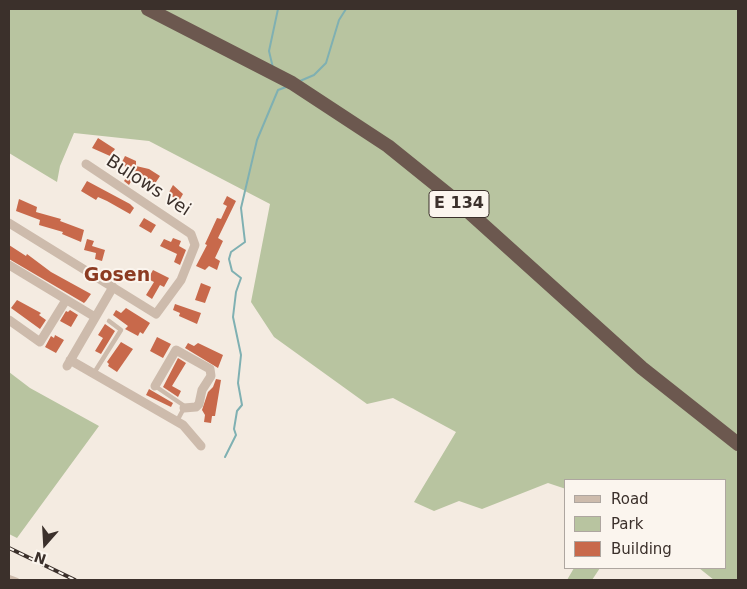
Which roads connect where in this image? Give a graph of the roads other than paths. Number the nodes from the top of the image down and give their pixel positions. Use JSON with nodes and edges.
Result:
{"nodes":[{"id":1,"x":148,"y":9,"type":"edge"},
{"id":2,"x":160,"y":9,"type":"edge"},
{"id":3,"x":86,"y":164,"type":"dead end"},
{"id":4,"x":9,"y":223,"type":"edge"},
{"id":5,"x":9,"y":265,"type":"edge"},
{"id":6,"x":113,"y":287,"type":"junction"},
{"id":7,"x":66,"y":300,"type":"junction"},
{"id":8,"x":95,"y":317,"type":"junction"},
{"id":9,"x":9,"y":320,"type":"edge"},
{"id":10,"x":109,"y":321,"type":"dead end"},
{"id":11,"x":94,"y":373,"type":"junction"},
{"id":12,"x":155,"y":386,"type":"joint"},
{"id":13,"x":184,"y":408,"type":"junction"},
{"id":14,"x":177,"y":422,"type":"junction"},
{"id":15,"x":738,"y":437,"type":"edge"},
{"id":16,"x":738,"y":444,"type":"edge"},
{"id":17,"x":202,"y":446,"type":"dead end"},
{"id":18,"x":9,"y":577,"type":"edge"},
{"id":19,"x":17,"y":580,"type":"edge"}],
"edges":[{"from":1,"to":16,"type":"highway","number":"E 134"},
{"from":2,"to":15,"type":"highway","number":"E 134"},
{"from":3,"to":6,"type":"street","name":"Bulows vei"},
{"from":4,"to":6,"type":"street"},
{"from":5,"to":7,"type":"street"},
{"from":6,"to":8,"type":"street"},
{"from":7,"to":8,"type":"street"},
{"from":7,"to":9,"type":"street"},
{"from":8,"to":11,"type":"street"},
{"from":10,"to":11,"type":"lane"},
{"from":11,"to":14,"type":"street"},
{"from":12,"to":13,"type":"lane"},
{"from":12,"to":13,"type":"street"},
{"from":13,"to":14,"type":"lane"},
{"from":14,"to":17,"type":"street"},
{"from":18,"to":19,"type":"lane"}]}
